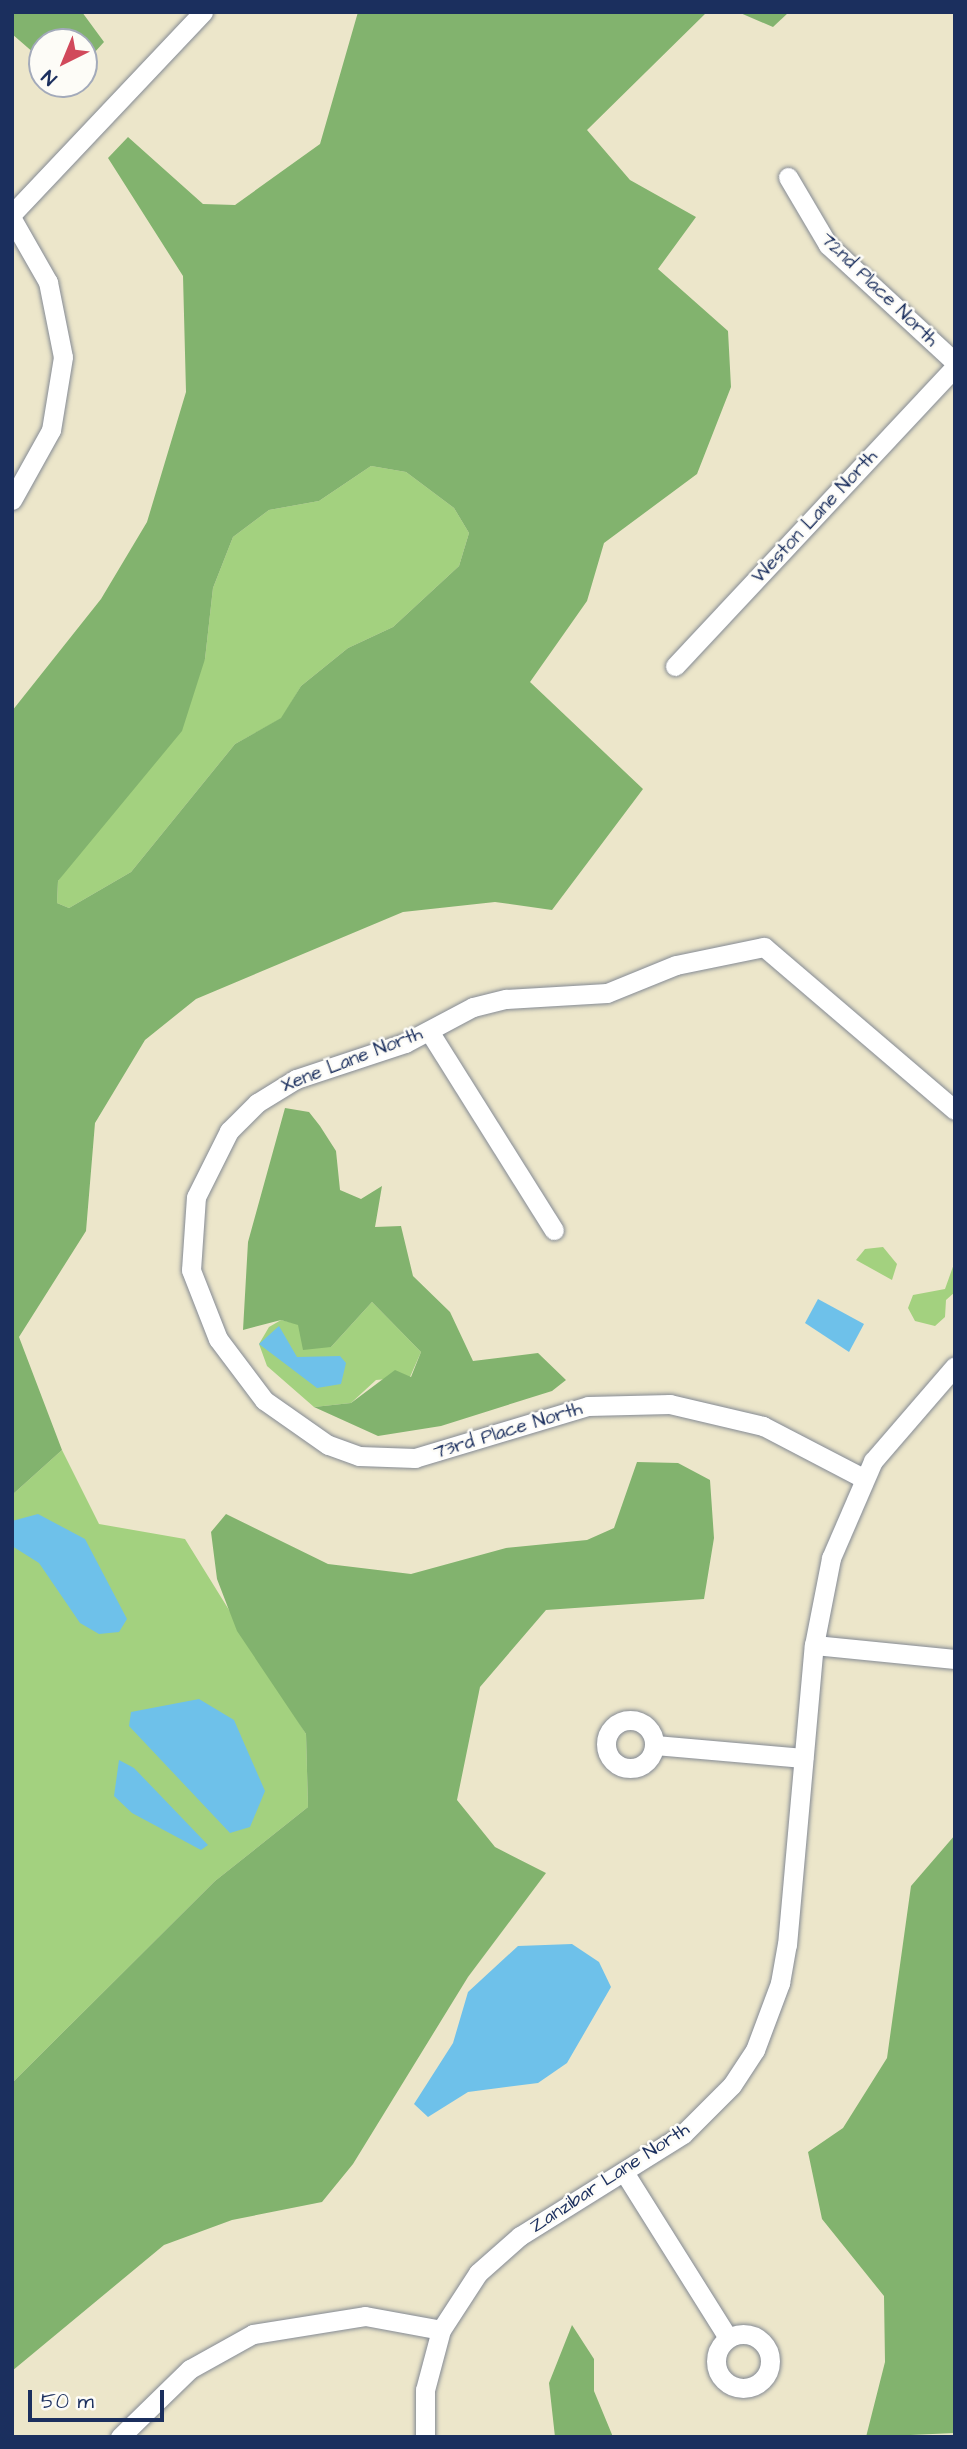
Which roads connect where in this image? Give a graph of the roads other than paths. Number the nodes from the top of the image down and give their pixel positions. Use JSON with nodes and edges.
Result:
{"nodes":[{"id":1,"x":203,"y":12,"type":"edge"},
{"id":2,"x":788,"y":177,"type":"dead end"},
{"id":3,"x":12,"y":217,"type":"edge"},
{"id":4,"x":955,"y":365,"type":"edge"},
{"id":5,"x":12,"y":500,"type":"edge"},
{"id":6,"x":676,"y":666,"type":"dead end"},
{"id":7,"x":429,"y":1031,"type":"junction"},
{"id":8,"x":955,"y":1110,"type":"edge"},
{"id":9,"x":554,"y":1230,"type":"dead end"},
{"id":10,"x":191,"y":1270,"type":"joint"},
{"id":11,"x":955,"y":1366,"type":"edge"},
{"id":12,"x":863,"y":1478,"type":"junction"},
{"id":13,"x":814,"y":1645,"type":"junction"},
{"id":14,"x":955,"y":1659,"type":"edge"},
{"id":15,"x":655,"y":1745,"type":"dead end"},
{"id":16,"x":803,"y":1758,"type":"junction"},
{"id":17,"x":624,"y":2172,"type":"junction"},
{"id":18,"x":441,"y":2330,"type":"junction"},
{"id":19,"x":728,"y":2338,"type":"dead end"},
{"id":20,"x":120,"y":2437,"type":"edge"},
{"id":21,"x":425,"y":2437,"type":"edge"}],
"edges":[{"from":1,"to":3,"type":"street"},
{"from":2,"to":4,"type":"street","name":"72nd Place North"},
{"from":3,"to":5,"type":"street"},
{"from":4,"to":6,"type":"street","name":"Weston Lane North"},
{"from":7,"to":8,"type":"street","name":"Xene Lane North"},
{"from":7,"to":9,"type":"street"},
{"from":7,"to":10,"type":"street","name":"Xene Lane North"},
{"from":10,"to":12,"type":"street","name":"73rd Place North"},
{"from":11,"to":12,"type":"street","name":"Zanzibar Lane North"},
{"from":12,"to":13,"type":"street","name":"Zanzibar Lane North"},
{"from":13,"to":14,"type":"street"},
{"from":13,"to":16,"type":"street","name":"Zanzibar Lane North"},
{"from":15,"to":16,"type":"street"},
{"from":16,"to":17,"type":"street","name":"Zanzibar Lane North"},
{"from":17,"to":18,"type":"street","name":"Zanzibar Lane North"},
{"from":17,"to":19,"type":"street"},
{"from":18,"to":20,"type":"street"},
{"from":18,"to":21,"type":"street"}]}
